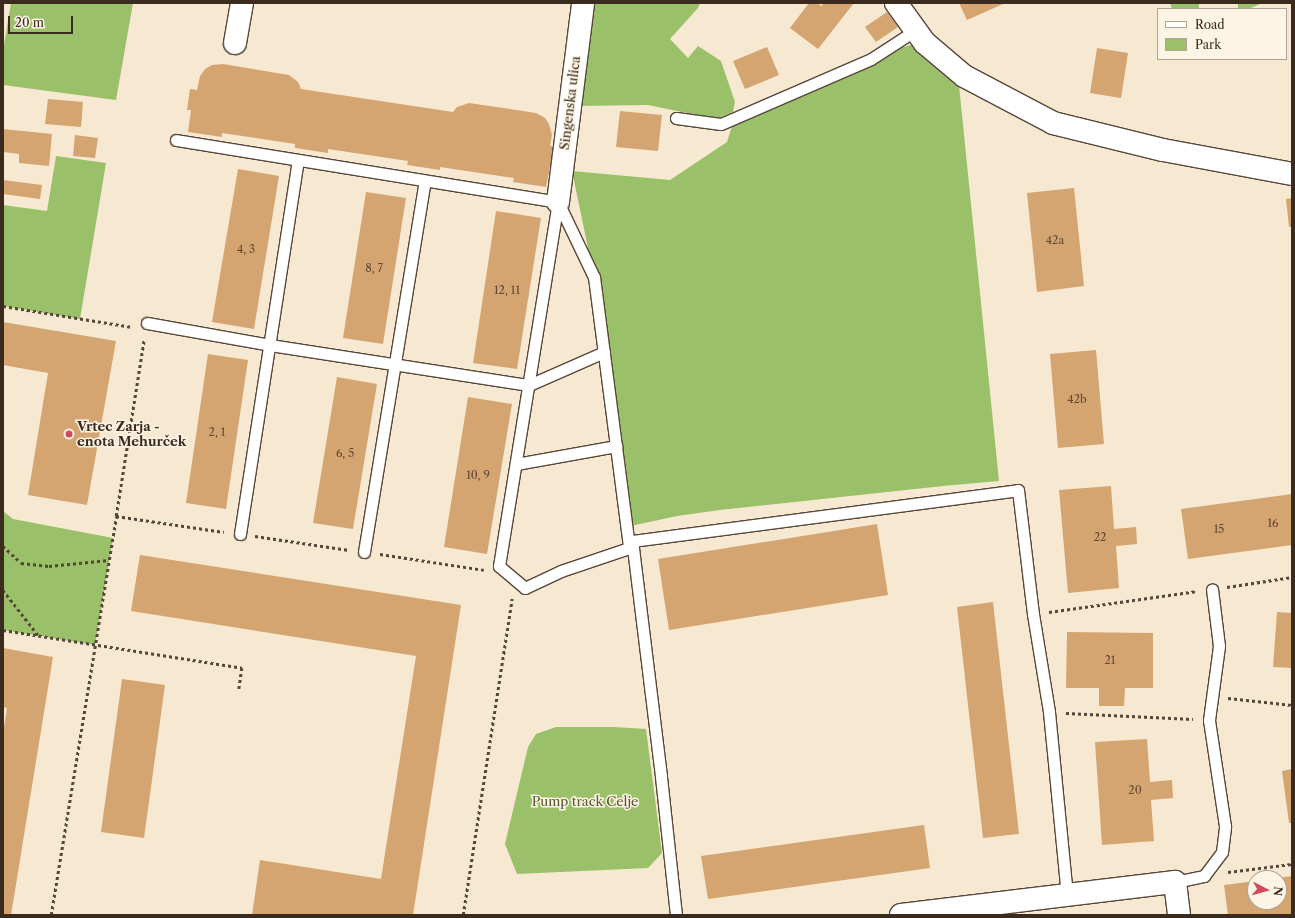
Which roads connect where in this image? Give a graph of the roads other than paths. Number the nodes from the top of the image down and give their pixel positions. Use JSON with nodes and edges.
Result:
{"nodes":[{"id":1,"x":242,"y":3,"type":"edge"},
{"id":2,"x":583,"y":3,"type":"edge"},
{"id":3,"x":901,"y":5,"type":"edge"},
{"id":4,"x":916,"y":30,"type":"junction"},
{"id":5,"x":235,"y":43,"type":"dead end"},
{"id":6,"x":676,"y":118,"type":"dead end"},
{"id":7,"x":176,"y":140,"type":"dead end"},
{"id":8,"x":298,"y":160,"type":"junction"},
{"id":9,"x":1292,"y":174,"type":"edge"},
{"id":10,"x":425,"y":181,"type":"junction"},
{"id":11,"x":558,"y":202,"type":"junction"},
{"id":12,"x":142,"y":326,"type":"road end"},
{"id":13,"x":270,"y":345,"type":"junction"},
{"id":14,"x":604,"y":352,"type":"junction"},
{"id":15,"x":396,"y":365,"type":"junction"},
{"id":16,"x":529,"y":385,"type":"junction"},
{"id":17,"x":616,"y":446,"type":"junction"},
{"id":18,"x":516,"y":464,"type":"junction"},
{"id":19,"x":240,"y":534,"type":"road end"},
{"id":20,"x":364,"y":552,"type":"road end"},
{"id":21,"x":1212,"y":589,"type":"road end"},
{"id":22,"x":1175,"y":882,"type":"junction"},
{"id":23,"x":1067,"y":894,"type":"junction"},
{"id":24,"x":676,"y":915,"type":"edge"},
{"id":25,"x":901,"y":915,"type":"edge"},
{"id":26,"x":1179,"y":915,"type":"edge"}],
"edges":[{"from":1,"to":5,"type":"street"},
{"from":2,"to":11,"type":"street","name":"Singenska ulica"},
{"from":3,"to":4,"type":"street"},
{"from":4,"to":6,"type":"lane"},
{"from":4,"to":9,"type":"street"},
{"from":7,"to":8,"type":"lane"},
{"from":8,"to":10,"type":"lane"},
{"from":8,"to":13,"type":"lane"},
{"from":10,"to":11,"type":"lane"},
{"from":10,"to":15,"type":"lane"},
{"from":11,"to":14,"type":"lane"},
{"from":11,"to":16,"type":"lane"},
{"from":12,"to":13,"type":"lane"},
{"from":13,"to":15,"type":"lane"},
{"from":13,"to":19,"type":"lane"},
{"from":14,"to":16,"type":"lane"},
{"from":14,"to":17,"type":"lane"},
{"from":15,"to":16,"type":"lane"},
{"from":15,"to":20,"type":"lane"},
{"from":16,"to":18,"type":"lane"},
{"from":17,"to":18,"type":"lane"},
{"from":17,"to":18,"type":"lane"},
{"from":21,"to":22,"type":"lane"},
{"from":22,"to":23,"type":"street"},
{"from":22,"to":26,"type":"street"},
{"from":23,"to":24,"type":"lane"},
{"from":23,"to":25,"type":"street"}]}
